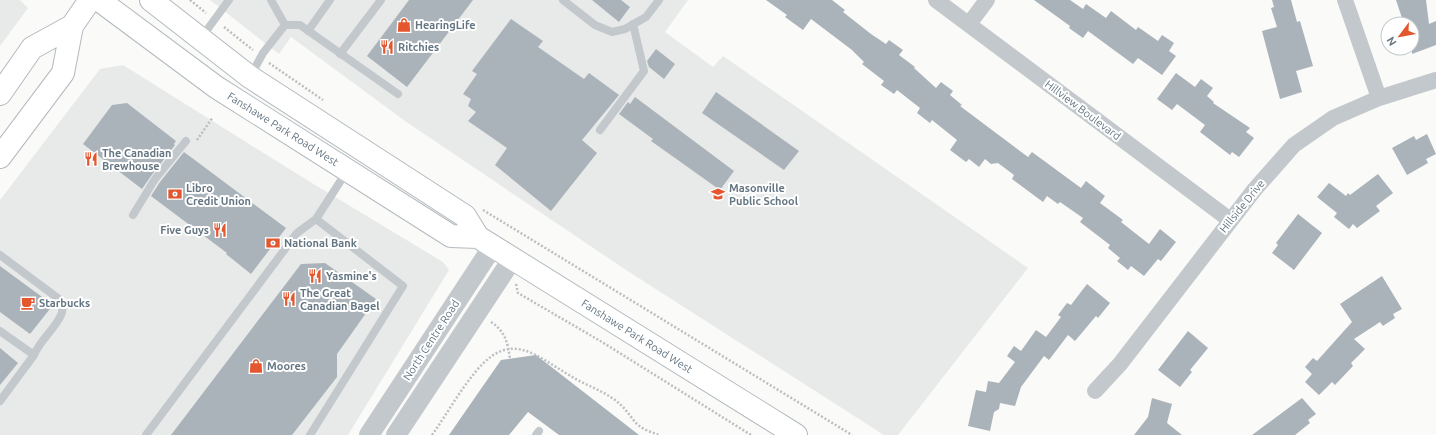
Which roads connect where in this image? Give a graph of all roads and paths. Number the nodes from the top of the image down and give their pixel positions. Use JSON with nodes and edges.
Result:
{"nodes":[{"id":1,"x":90,"y":0,"type":"edge"},
{"id":2,"x":99,"y":0,"type":"edge"},
{"id":3,"x":150,"y":0,"type":"edge"},
{"id":4,"x":190,"y":0,"type":"edge"},
{"id":5,"x":229,"y":0,"type":"edge"},
{"id":6,"x":271,"y":0,"type":"edge"},
{"id":7,"x":330,"y":0,"type":"edge"},
{"id":8,"x":381,"y":0,"type":"edge"},
{"id":9,"x":562,"y":0,"type":"edge"},
{"id":10,"x":659,"y":0,"type":"edge"},
{"id":11,"x":936,"y":0,"type":"edge"},
{"id":12,"x":987,"y":0,"type":"edge"},
{"id":13,"x":1345,"y":0,"type":"edge"},
{"id":14,"x":214,"y":20,"type":"junction"},
{"id":15,"x":633,"y":24,"type":"junction"},
{"id":16,"x":969,"y":24,"type":"junction"},
{"id":17,"x":285,"y":25,"type":"junction"},
{"id":18,"x":72,"y":26,"type":"junction"},
{"id":19,"x":308,"y":31,"type":"junction"},
{"id":20,"x":201,"y":39,"type":"junction"},
{"id":21,"x":340,"y":54,"type":"junction"},
{"id":22,"x":261,"y":57,"type":"junction"},
{"id":23,"x":250,"y":77,"type":"junction"},
{"id":24,"x":1436,"y":80,"type":"edge"},
{"id":25,"x":0,"y":94,"type":"edge"},
{"id":26,"x":398,"y":94,"type":"dead end"},
{"id":27,"x":1378,"y":98,"type":"junction"},
{"id":28,"x":325,"y":101,"type":"dead end"},
{"id":29,"x":213,"y":117,"type":"dead end"},
{"id":30,"x":600,"y":130,"type":"dead end"},
{"id":31,"x":186,"y":141,"type":"dead end"},
{"id":32,"x":195,"y":142,"type":"dead end"},
{"id":33,"x":0,"y":157,"type":"edge"},
{"id":34,"x":348,"y":170,"type":"junction"},
{"id":35,"x":479,"y":207,"type":"dead end"},
{"id":36,"x":133,"y":215,"type":"dead end"},
{"id":37,"x":316,"y":218,"type":"junction"},
{"id":38,"x":1230,"y":220,"type":"junction"},
{"id":39,"x":485,"y":241,"type":"junction"},
{"id":40,"x":0,"y":255,"type":"edge"},
{"id":41,"x":513,"y":258,"type":"junction"},
{"id":42,"x":489,"y":321,"type":"dead end"},
{"id":43,"x":0,"y":330,"type":"edge"},
{"id":44,"x":509,"y":349,"type":"junction"},
{"id":45,"x":34,"y":355,"type":"junction"},
{"id":46,"x":510,"y":359,"type":"dead end"},
{"id":47,"x":1095,"y":392,"type":"dead end"},
{"id":48,"x":0,"y":401,"type":"edge"},
{"id":49,"x":146,"y":435,"type":"edge"},
{"id":50,"x":310,"y":435,"type":"edge"},
{"id":51,"x":369,"y":435,"type":"edge"},
{"id":52,"x":396,"y":435,"type":"edge"},
{"id":53,"x":432,"y":435,"type":"edge"},
{"id":54,"x":659,"y":435,"type":"edge"},
{"id":55,"x":751,"y":435,"type":"edge"},
{"id":56,"x":796,"y":435,"type":"edge"},
{"id":57,"x":852,"y":435,"type":"edge"}],
"edges":[{"from":1,"to":18,"type":"main road"},
{"from":2,"to":34,"type":"main road","name":"Fanshawe Park Road West"},
{"from":3,"to":20,"type":"main road","name":"Fanshawe Park Road West"},
{"from":4,"to":14,"type":"path"},
{"from":5,"to":14,"type":"lane"},
{"from":6,"to":17,"type":"lane"},
{"from":7,"to":19,"type":"lane"},
{"from":8,"to":21,"type":"lane"},
{"from":9,"to":15,"type":"lane"},
{"from":10,"to":15,"type":"lane"},
{"from":11,"to":16,"type":"street","name":"Hillview Boulevard"},
{"from":12,"to":16,"type":"street"},
{"from":13,"to":27,"type":"street"},
{"from":14,"to":20,"type":"lane"},
{"from":14,"to":22,"type":"path"},
{"from":15,"to":30,"type":"lane"},
{"from":16,"to":38,"type":"street","name":"Hillview Boulevard"},
{"from":17,"to":19,"type":"lane"},
{"from":17,"to":22,"type":"lane"},
{"from":18,"to":25,"type":"main road"},
{"from":18,"to":33,"type":"main road"},
{"from":19,"to":21,"type":"lane"},
{"from":20,"to":23,"type":"main road","name":"Fanshawe Park Road West"},
{"from":21,"to":26,"type":"lane"},
{"from":22,"to":23,"type":"lane"},
{"from":22,"to":28,"type":"path"},
{"from":23,"to":39,"type":"main road","name":"Fanshawe Park Road West"},
{"from":24,"to":27,"type":"street","name":"Hillside Drive"},
{"from":27,"to":38,"type":"street","name":"Hillside Drive"},
{"from":29,"to":32,"type":"path"},
{"from":31,"to":36,"type":"lane"},
{"from":34,"to":37,"type":"lane"},
{"from":34,"to":39,"type":"main road","name":"Fanshawe Park Road West"},
{"from":35,"to":57,"type":"path"},
{"from":37,"to":49,"type":"lane"},
{"from":37,"to":50,"type":"lane"},
{"from":38,"to":47,"type":"street","name":"Hillside Drive"},
{"from":39,"to":41,"type":"main road","name":"Fanshawe Park Road West"},
{"from":39,"to":51,"type":"street","name":"North Centre Road"},
{"from":40,"to":45,"type":"lane"},
{"from":41,"to":52,"type":"street","name":"North Centre Road"},
{"from":41,"to":55,"type":"path"},
{"from":41,"to":56,"type":"main road","name":"Fanshawe Park Road West"},
{"from":42,"to":44,"type":"path"},
{"from":43,"to":45,"type":"lane"},
{"from":44,"to":46,"type":"path"},
{"from":44,"to":53,"type":"path"},
{"from":44,"to":54,"type":"path"},
{"from":45,"to":48,"type":"lane"}]}
